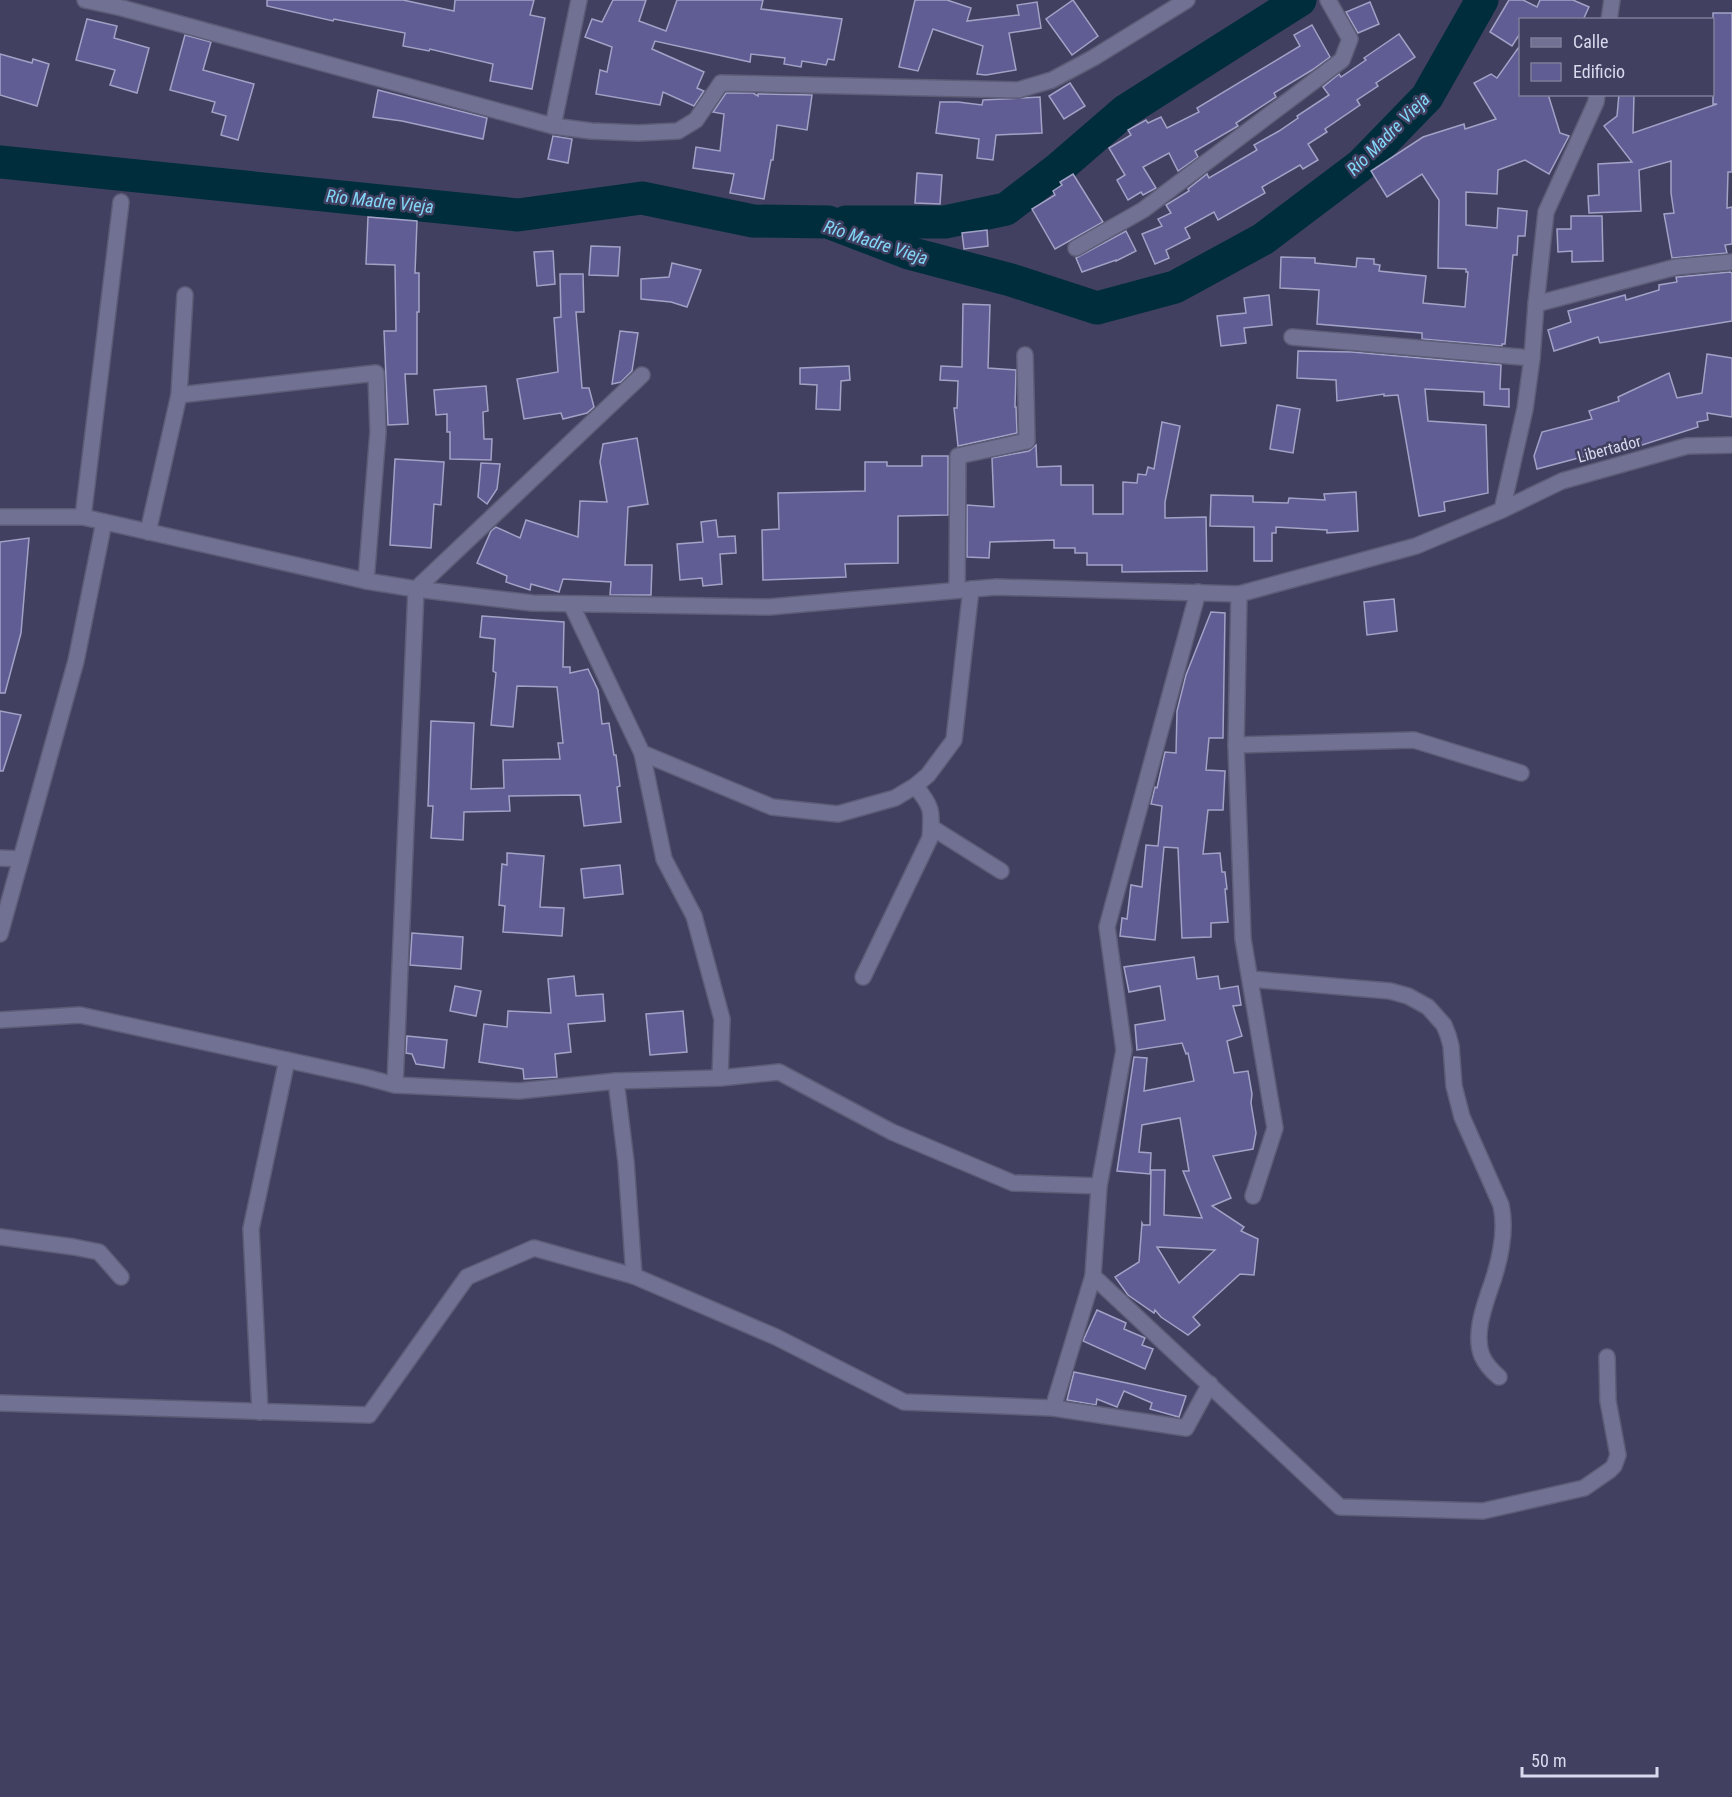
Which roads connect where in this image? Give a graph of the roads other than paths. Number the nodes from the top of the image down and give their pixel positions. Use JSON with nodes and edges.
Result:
{"nodes":[{"id":1,"x":85,"y":0,"type":"edge"},
{"id":2,"x":579,"y":0,"type":"edge"},
{"id":3,"x":1187,"y":0,"type":"edge"},
{"id":4,"x":1328,"y":0,"type":"edge"},
{"id":5,"x":1612,"y":0,"type":"edge"},
{"id":6,"x":123,"y":4,"type":"edge"},
{"id":7,"x":1609,"y":18,"type":"edge"},
{"id":8,"x":1597,"y":96,"type":"edge"},
{"id":9,"x":553,"y":126,"type":"junction"},
{"id":10,"x":121,"y":202,"type":"dead end"},
{"id":11,"x":1076,"y":248,"type":"dead end"},
{"id":12,"x":1732,"y":262,"type":"edge"},
{"id":13,"x":185,"y":295,"type":"dead end"},
{"id":14,"x":1536,"y":304,"type":"junction"},
{"id":15,"x":1292,"y":337,"type":"dead end"},
{"id":16,"x":1025,"y":355,"type":"dead end"},
{"id":17,"x":1532,"y":358,"type":"junction"},
{"id":18,"x":642,"y":375,"type":"dead end"},
{"id":19,"x":179,"y":395,"type":"junction"},
{"id":20,"x":1732,"y":445,"type":"edge"},
{"id":21,"x":1502,"y":510,"type":"junction"},
{"id":22,"x":0,"y":517,"type":"edge"},
{"id":23,"x":83,"y":517,"type":"junction"},
{"id":24,"x":104,"y":522,"type":"junction"},
{"id":25,"x":148,"y":532,"type":"junction"},
{"id":26,"x":366,"y":581,"type":"junction"},
{"id":27,"x":416,"y":589,"type":"junction"},
{"id":28,"x":964,"y":589,"type":"junction"},
{"id":29,"x":1198,"y":592,"type":"junction"},
{"id":30,"x":1239,"y":594,"type":"junction"},
{"id":31,"x":571,"y":604,"type":"junction"},
{"id":32,"x":1236,"y":745,"type":"junction"},
{"id":33,"x":642,"y":753,"type":"junction"},
{"id":34,"x":1521,"y":773,"type":"dead end"},
{"id":35,"x":915,"y":786,"type":"junction"},
{"id":36,"x":931,"y":826,"type":"junction"},
{"id":37,"x":0,"y":858,"type":"edge"},
{"id":38,"x":21,"y":859,"type":"junction"},
{"id":39,"x":1001,"y":871,"type":"dead end"},
{"id":40,"x":0,"y":934,"type":"edge"},
{"id":41,"x":863,"y":977,"type":"dead end"},
{"id":42,"x":1250,"y":979,"type":"junction"},
{"id":43,"x":0,"y":1020,"type":"edge"},
{"id":44,"x":287,"y":1060,"type":"junction"},
{"id":45,"x":720,"y":1078,"type":"junction"},
{"id":46,"x":616,"y":1081,"type":"junction"},
{"id":47,"x":395,"y":1085,"type":"junction"},
{"id":48,"x":1099,"y":1186,"type":"junction"},
{"id":49,"x":1253,"y":1196,"type":"dead end"},
{"id":50,"x":0,"y":1237,"type":"edge"},
{"id":51,"x":634,"y":1276,"type":"junction"},
{"id":52,"x":1093,"y":1276,"type":"junction"},
{"id":53,"x":122,"y":1277,"type":"dead end"},
{"id":54,"x":1607,"y":1357,"type":"dead end"},
{"id":55,"x":1500,"y":1377,"type":"dead end"},
{"id":56,"x":1210,"y":1384,"type":"junction"},
{"id":57,"x":0,"y":1403,"type":"edge"},
{"id":58,"x":1053,"y":1408,"type":"junction"},
{"id":59,"x":260,"y":1412,"type":"junction"}],
"edges":[{"from":1,"to":6,"type":"street"},
{"from":2,"to":9,"type":"street"},
{"from":3,"to":9,"type":"street"},
{"from":4,"to":11,"type":"street"},
{"from":5,"to":7,"type":"street"},
{"from":6,"to":9,"type":"street"},
{"from":8,"to":14,"type":"street"},
{"from":10,"to":23,"type":"street"},
{"from":12,"to":14,"type":"street"},
{"from":13,"to":19,"type":"street"},
{"from":14,"to":17,"type":"street"},
{"from":15,"to":17,"type":"street"},
{"from":16,"to":28,"type":"street"},
{"from":17,"to":21,"type":"street"},
{"from":18,"to":27,"type":"street"},
{"from":19,"to":25,"type":"street"},
{"from":19,"to":26,"type":"street"},
{"from":20,"to":21,"type":"street","name":"Libertador"},
{"from":21,"to":30,"type":"street","name":"Libertador"},
{"from":22,"to":23,"type":"street","name":"Libertador"},
{"from":23,"to":24,"type":"street","name":"Libertador"},
{"from":24,"to":25,"type":"street","name":"Libertador"},
{"from":24,"to":38,"type":"street"},
{"from":25,"to":26,"type":"street","name":"Libertador"},
{"from":26,"to":27,"type":"street","name":"Libertador"},
{"from":27,"to":31,"type":"street","name":"Libertador"},
{"from":27,"to":47,"type":"street"},
{"from":28,"to":29,"type":"street","name":"Libertador"},
{"from":28,"to":31,"type":"street","name":"Libertador"},
{"from":28,"to":35,"type":"street"},
{"from":29,"to":30,"type":"street","name":"Libertador"},
{"from":29,"to":48,"type":"street"},
{"from":30,"to":32,"type":"street"},
{"from":31,"to":33,"type":"street"},
{"from":32,"to":34,"type":"street"},
{"from":32,"to":42,"type":"street"},
{"from":33,"to":35,"type":"street"},
{"from":33,"to":45,"type":"street"},
{"from":35,"to":36,"type":"street"},
{"from":36,"to":39,"type":"street"},
{"from":36,"to":41,"type":"street"},
{"from":37,"to":38,"type":"street"},
{"from":38,"to":40,"type":"street"},
{"from":42,"to":49,"type":"street"},
{"from":42,"to":55,"type":"street"},
{"from":43,"to":44,"type":"street"},
{"from":44,"to":47,"type":"street"},
{"from":44,"to":59,"type":"street"},
{"from":45,"to":46,"type":"street"},
{"from":45,"to":48,"type":"street"},
{"from":46,"to":47,"type":"street"},
{"from":46,"to":51,"type":"street"},
{"from":48,"to":52,"type":"street"},
{"from":50,"to":53,"type":"street"},
{"from":51,"to":58,"type":"street"},
{"from":51,"to":59,"type":"street"},
{"from":52,"to":56,"type":"street"},
{"from":52,"to":58,"type":"street"},
{"from":54,"to":56,"type":"street"},
{"from":56,"to":58,"type":"street"},
{"from":57,"to":59,"type":"street"}]}
